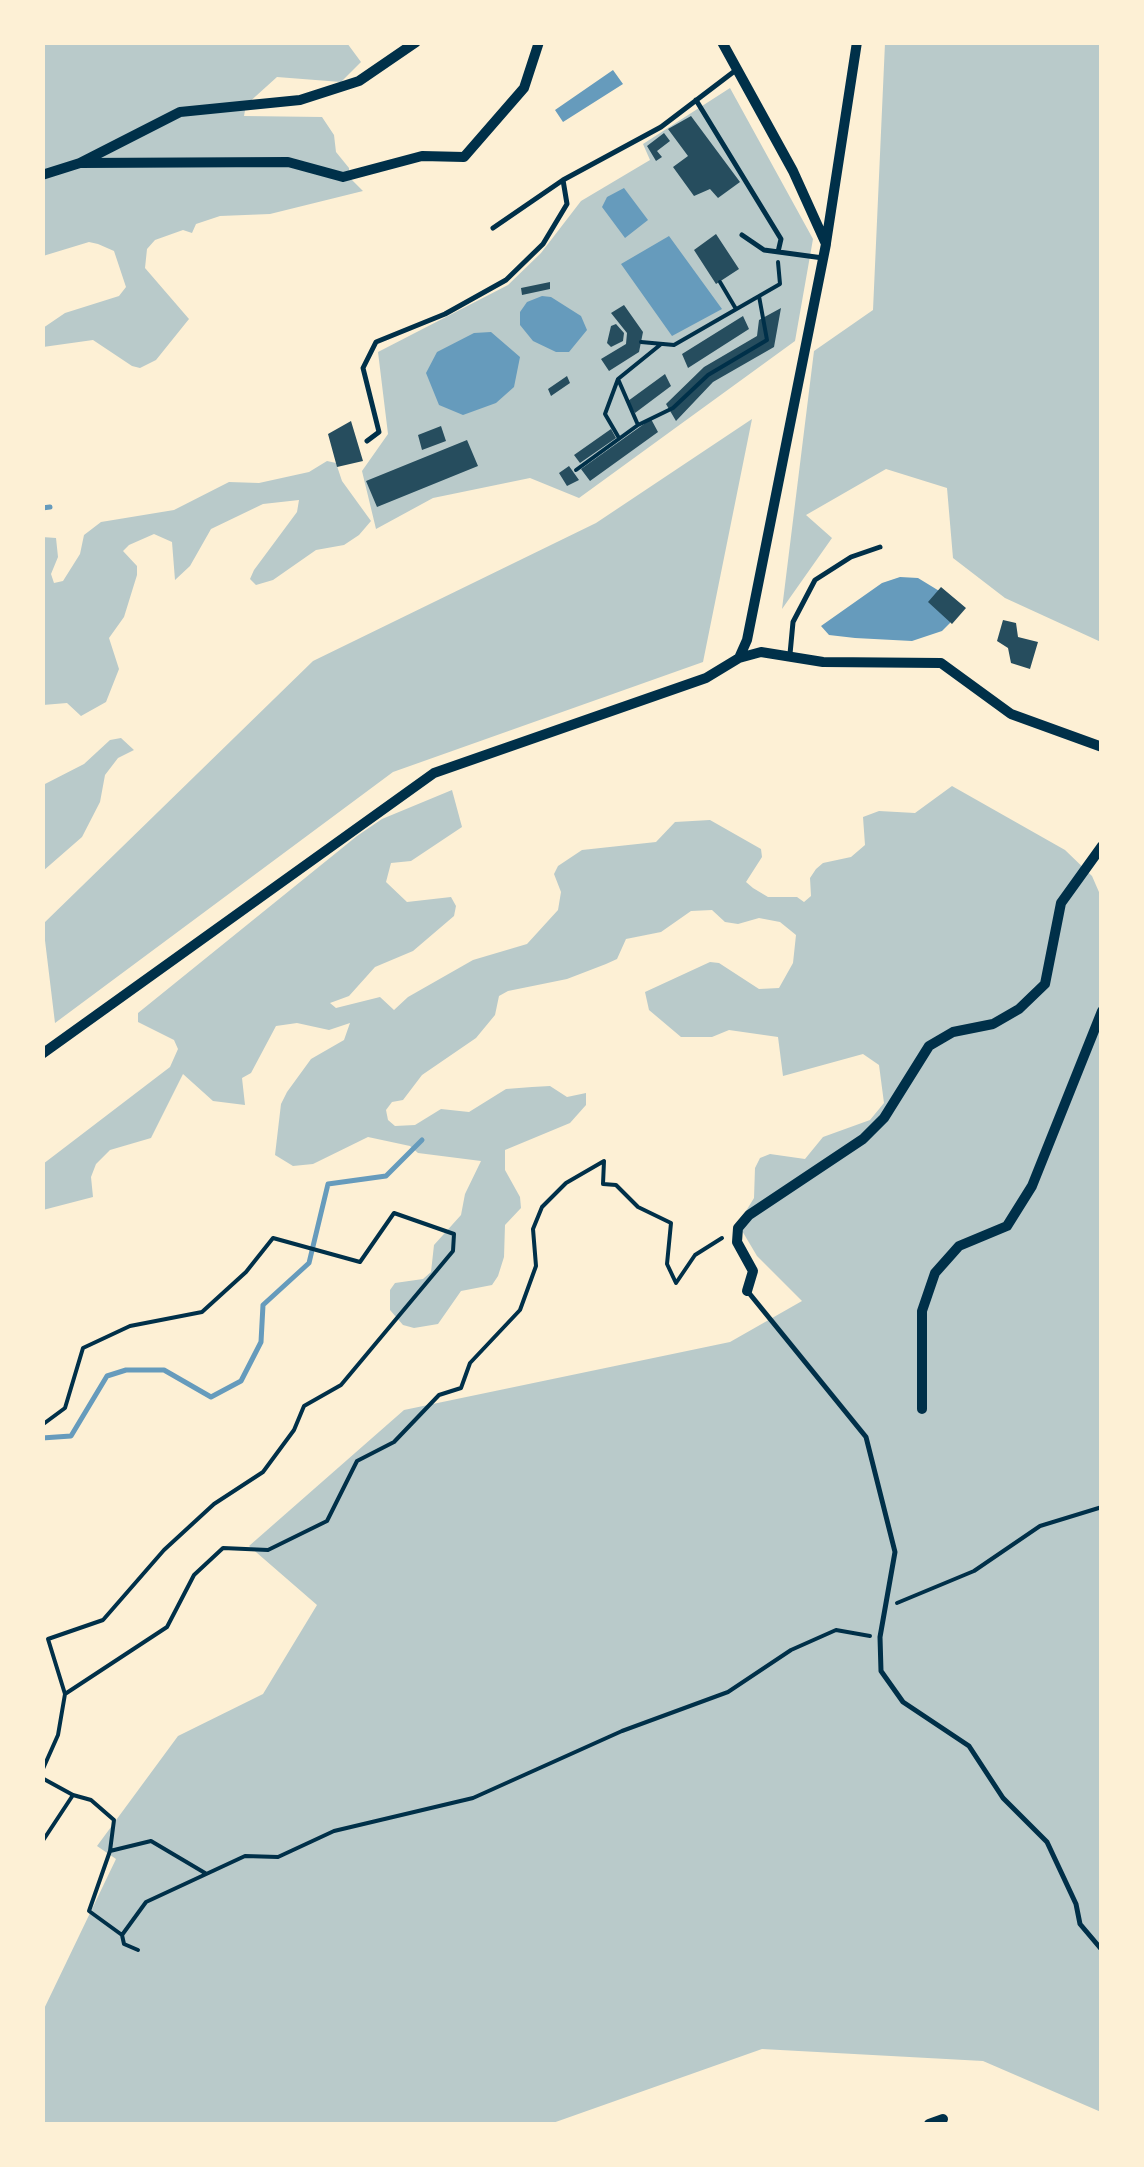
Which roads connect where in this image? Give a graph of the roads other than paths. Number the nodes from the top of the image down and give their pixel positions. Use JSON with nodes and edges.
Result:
{"nodes":[{"id":1,"x":416,"y":42,"type":"edge"},
{"id":2,"x":539,"y":42,"type":"edge"},
{"id":3,"x":722,"y":42,"type":"edge"},
{"id":4,"x":857,"y":42,"type":"edge"},
{"id":5,"x":736,"y":70,"type":"junction"},
{"id":6,"x":696,"y":100,"type":"junction"},
{"id":7,"x":80,"y":163,"type":"junction"},
{"id":8,"x":42,"y":174,"type":"edge"},
{"id":9,"x":563,"y":180,"type":"junction"},
{"id":10,"x":494,"y":228,"type":"dead end"},
{"id":11,"x":742,"y":235,"type":"dead end"},
{"id":12,"x":826,"y":244,"type":"junction"},
{"id":13,"x":778,"y":252,"type":"junction"},
{"id":14,"x":823,"y":258,"type":"junction"},
{"id":15,"x":367,"y":441,"type":"dead end"},
{"id":16,"x":880,"y":547,"type":"dead end"},
{"id":17,"x":790,"y":657,"type":"junction"},
{"id":18,"x":740,"y":658,"type":"junction"},
{"id":19,"x":1102,"y":746,"type":"edge"},
{"id":20,"x":1102,"y":846,"type":"edge"},
{"id":21,"x":1102,"y":1011,"type":"edge"},
{"id":22,"x":42,"y":1054,"type":"edge"},
{"id":23,"x":747,"y":1290,"type":"joint"},
{"id":24,"x":922,"y":1409,"type":"dead end"},
{"id":25,"x":1102,"y":1950,"type":"edge"},
{"id":26,"x":943,"y":2119,"type":"dead end"},
{"id":27,"x":929,"y":2124,"type":"edge"}],
"edges":[{"from":1,"to":7,"type":"street"},
{"from":2,"to":7,"type":"street"},
{"from":3,"to":5,"type":"street"},
{"from":4,"to":12,"type":"street"},
{"from":5,"to":6,"type":"lane"},
{"from":5,"to":12,"type":"street"},
{"from":6,"to":9,"type":"lane"},
{"from":6,"to":13,"type":"lane"},
{"from":7,"to":8,"type":"street"},
{"from":9,"to":10,"type":"lane"},
{"from":9,"to":15,"type":"lane"},
{"from":11,"to":13,"type":"lane"},
{"from":12,"to":14,"type":"street"},
{"from":13,"to":14,"type":"lane"},
{"from":14,"to":18,"type":"street"},
{"from":16,"to":17,"type":"lane"},
{"from":17,"to":18,"type":"street"},
{"from":17,"to":19,"type":"street"},
{"from":18,"to":22,"type":"street"},
{"from":20,"to":23,"type":"street"},
{"from":21,"to":24,"type":"street"},
{"from":23,"to":25,"type":"lane"},
{"from":26,"to":27,"type":"street"}]}
